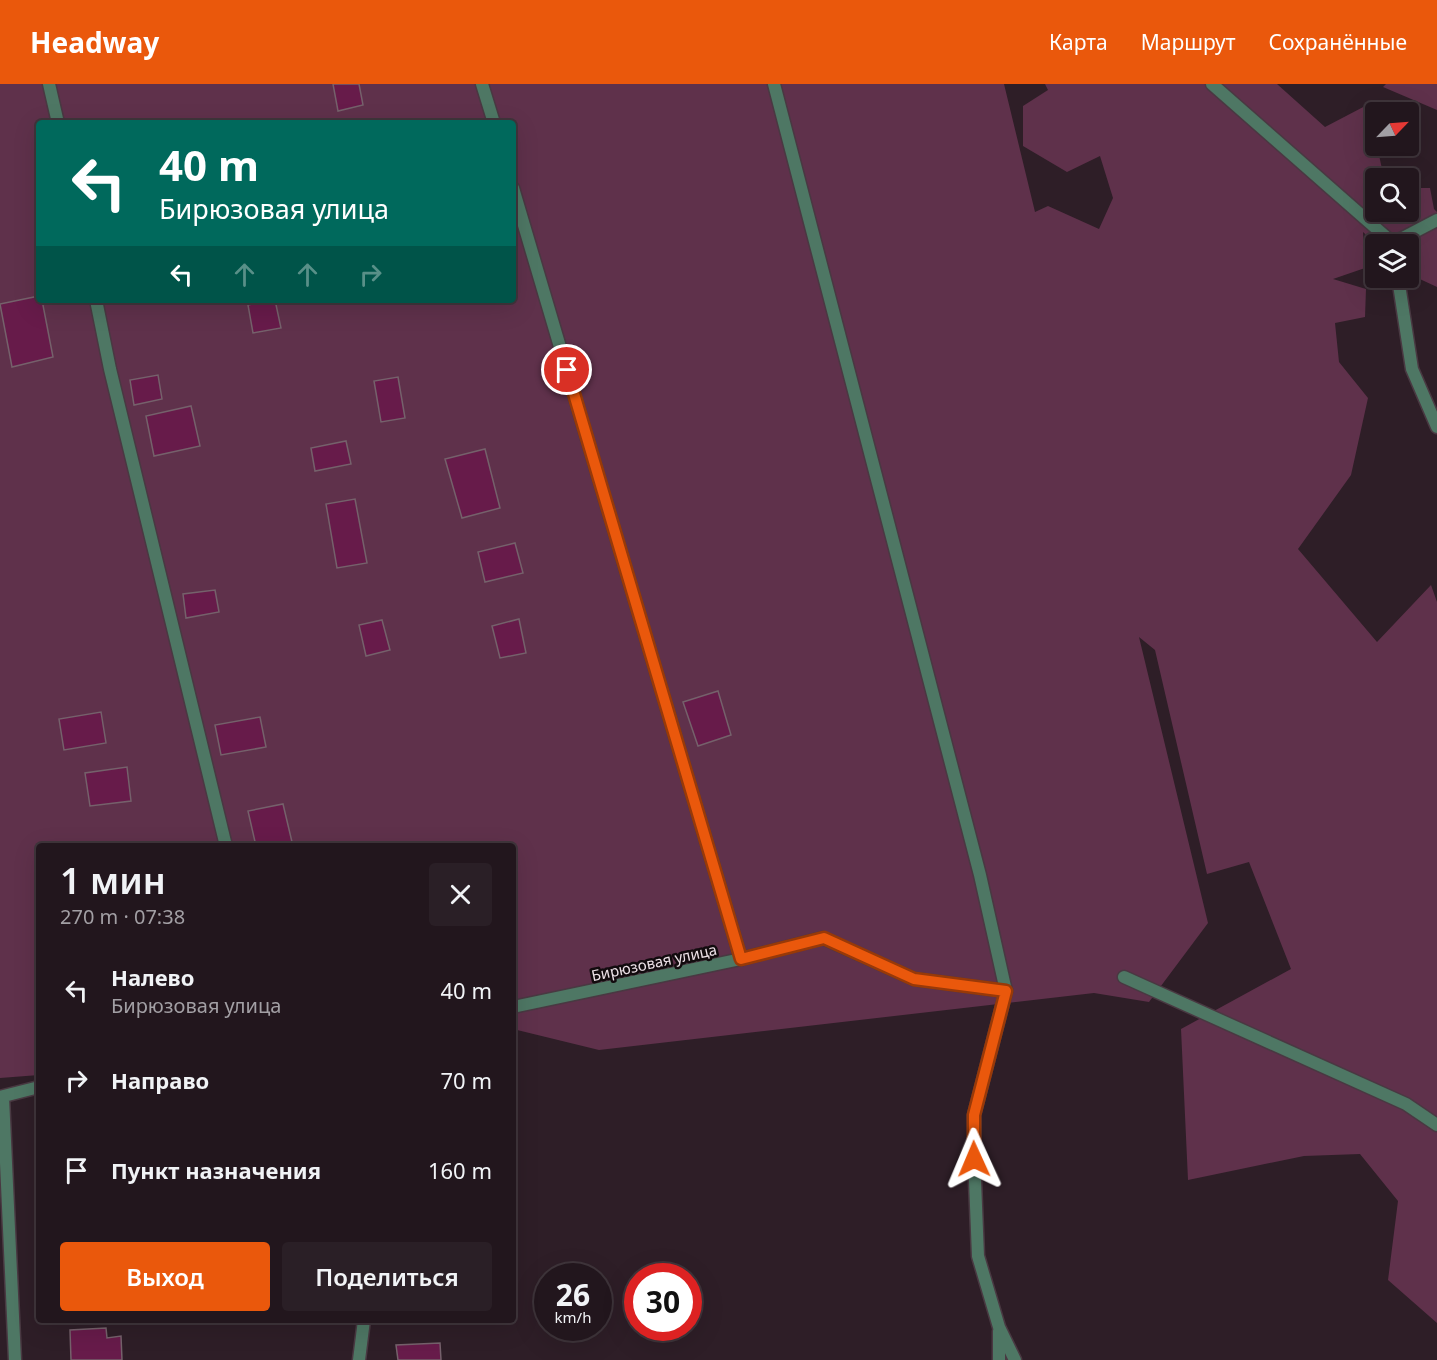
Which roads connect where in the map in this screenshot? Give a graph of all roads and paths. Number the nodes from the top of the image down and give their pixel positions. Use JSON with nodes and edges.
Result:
{"nodes":[{"id":1,"x":49,"y":84,"type":"edge"},
{"id":2,"x":482,"y":84,"type":"edge"},
{"id":3,"x":774,"y":84,"type":"edge"},
{"id":4,"x":1212,"y":84,"type":"edge"},
{"id":5,"x":57,"y":120,"type":"edge"},
{"id":6,"x":493,"y":120,"type":"edge"},
{"id":7,"x":516,"y":198,"type":"edge"},
{"id":8,"x":1437,"y":220,"type":"edge"},
{"id":9,"x":1383,"y":234,"type":"edge"},
{"id":10,"x":1412,"y":234,"type":"edge"},
{"id":11,"x":1400,"y":288,"type":"edge"},
{"id":12,"x":97,"y":303,"type":"edge"},
{"id":13,"x":1437,"y":427,"type":"edge"},
{"id":14,"x":225,"y":843,"type":"edge"},
{"id":15,"x":741,"y":959,"type":"junction"},
{"id":16,"x":1124,"y":977,"type":"dead end"},
{"id":17,"x":1006,"y":991,"type":"junction"},
{"id":18,"x":516,"y":1006,"type":"edge"},
{"id":19,"x":36,"y":1088,"type":"edge"},
{"id":20,"x":2,"y":1097,"type":"edge"},
{"id":21,"x":1437,"y":1125,"type":"edge"},
{"id":22,"x":363,"y":1323,"type":"edge"},
{"id":23,"x":999,"y":1327,"type":"junction"},
{"id":24,"x":15,"y":1360,"type":"edge"},
{"id":25,"x":359,"y":1360,"type":"edge"},
{"id":26,"x":999,"y":1360,"type":"edge"},
{"id":27,"x":1015,"y":1360,"type":"edge"}],
"edges":[{"from":1,"to":5,"type":"street"},
{"from":2,"to":6,"type":"street"},
{"from":3,"to":17,"type":"street"},
{"from":4,"to":9,"type":"street"},
{"from":7,"to":15,"type":"street"},
{"from":8,"to":10,"type":"street"},
{"from":11,"to":13,"type":"street"},
{"from":12,"to":14,"type":"street"},
{"from":15,"to":17,"type":"street","name":"Бирюзовая улица"},
{"from":15,"to":18,"type":"street","name":"Бирюзовая улица"},
{"from":16,"to":21,"type":"street"},
{"from":17,"to":23,"type":"street"},
{"from":19,"to":20,"type":"street"},
{"from":20,"to":24,"type":"street"},
{"from":22,"to":25,"type":"street"},
{"from":23,"to":26,"type":"street"},
{"from":23,"to":27,"type":"street"}]}
